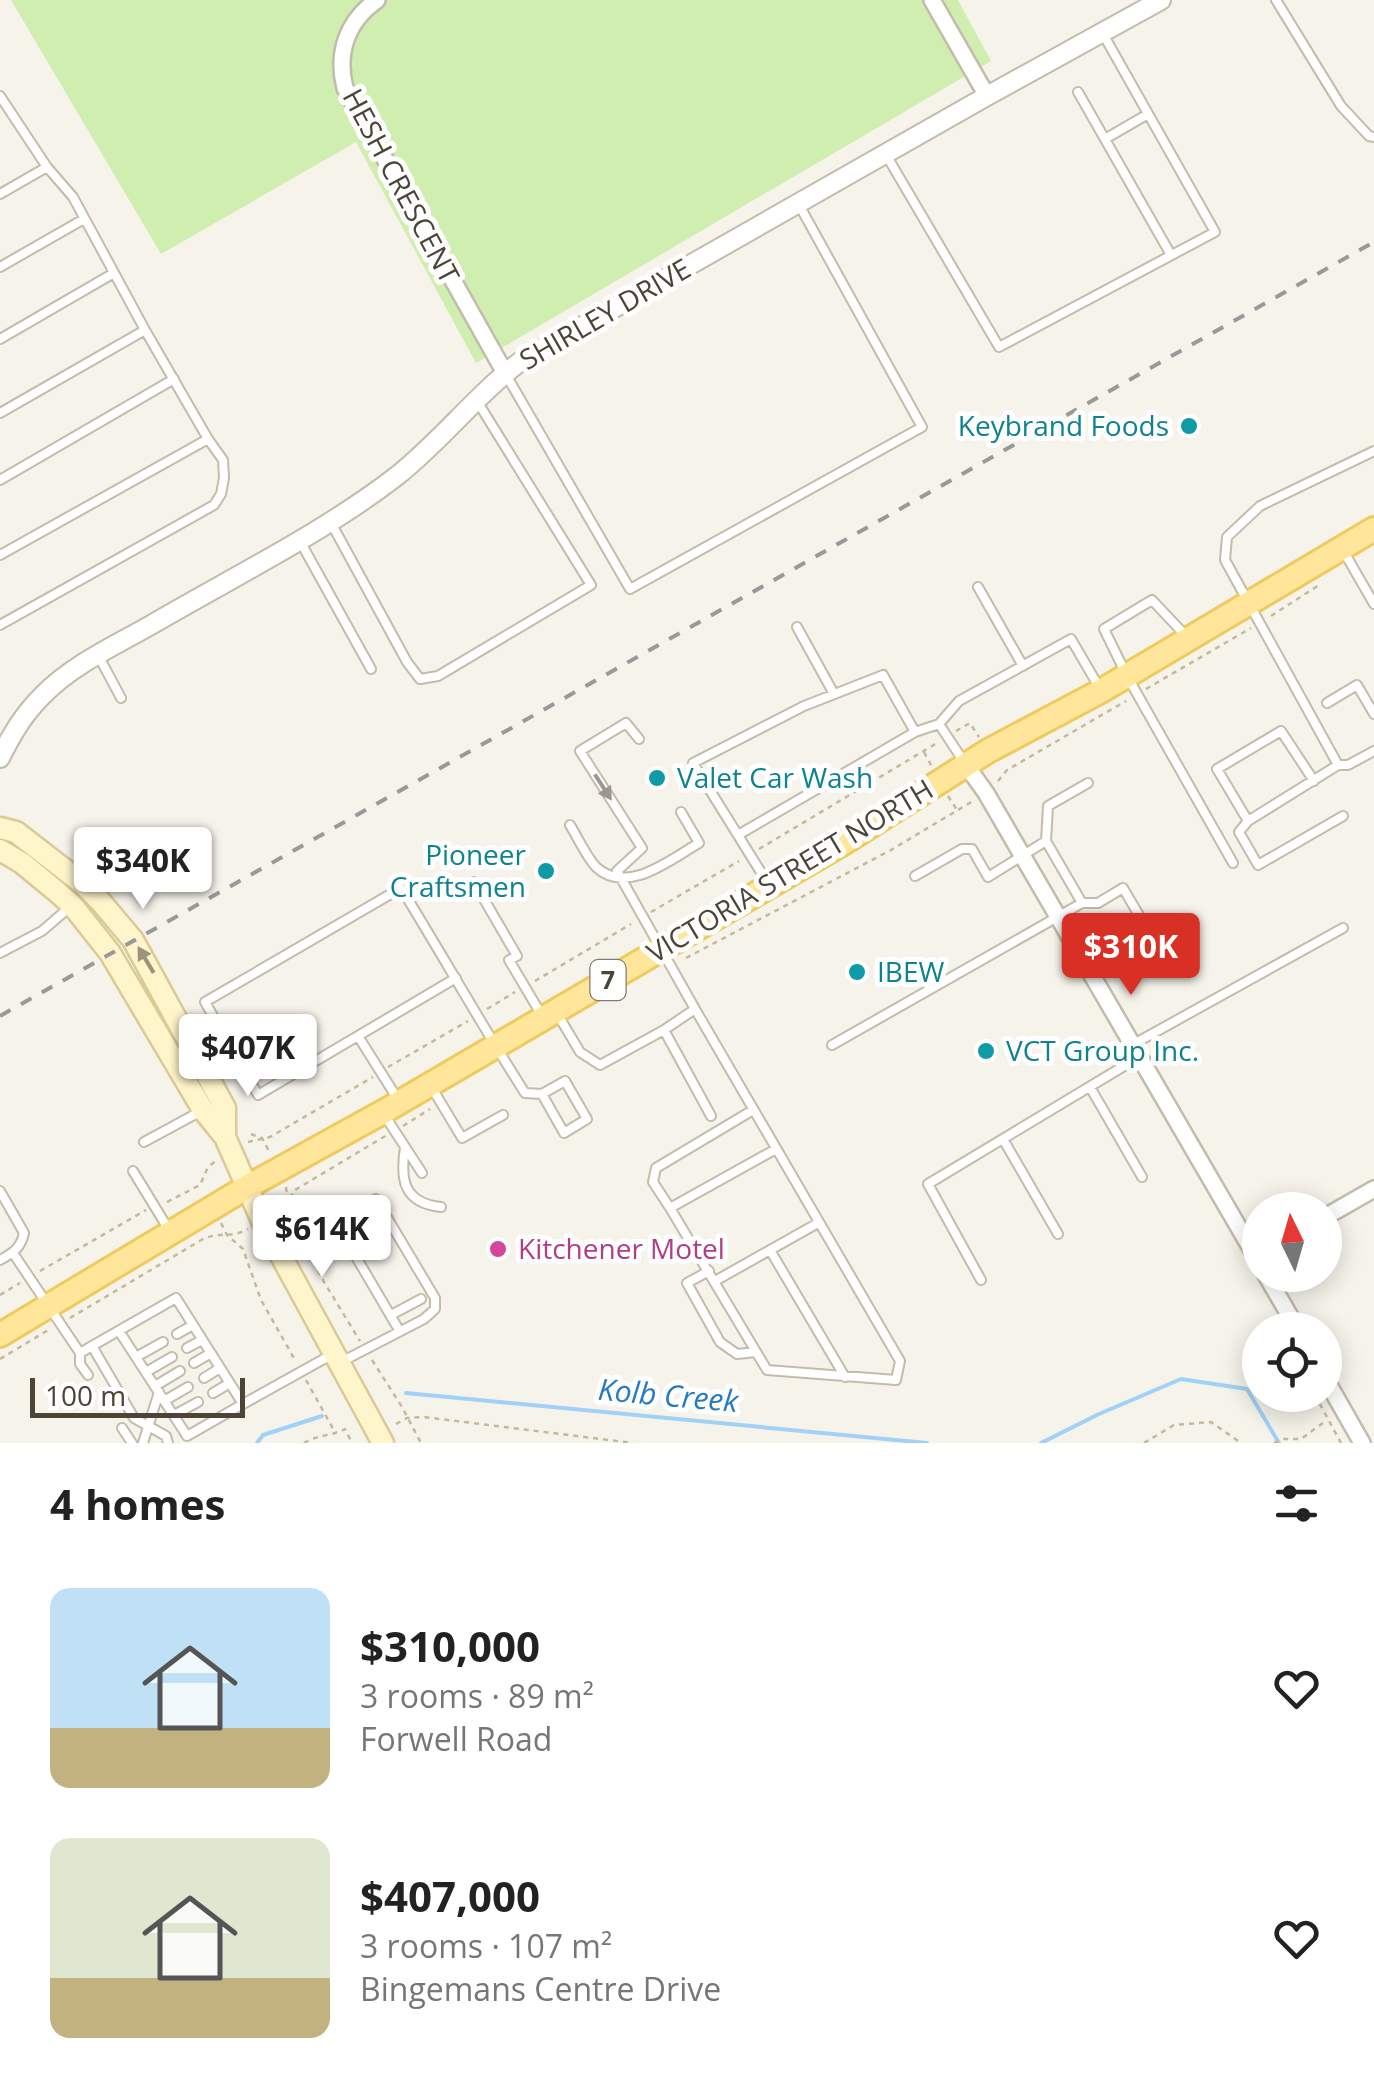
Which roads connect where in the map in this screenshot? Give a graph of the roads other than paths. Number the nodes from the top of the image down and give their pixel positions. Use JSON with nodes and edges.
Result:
{"nodes":[{"id":1,"x":378,"y":0,"type":"edge"},
{"id":2,"x":932,"y":0,"type":"edge"},
{"id":3,"x":1162,"y":0,"type":"edge"},
{"id":4,"x":1276,"y":0,"type":"edge"},
{"id":5,"x":1102,"y":32,"type":"junction"},
{"id":6,"x":1078,"y":92,"type":"dead end"},
{"id":7,"x":0,"y":96,"type":"edge"},
{"id":8,"x":987,"y":96,"type":"junction"},
{"id":9,"x":1148,"y":114,"type":"junction"},
{"id":10,"x":1374,"y":136,"type":"edge"},
{"id":11,"x":1105,"y":139,"type":"junction"},
{"id":12,"x":885,"y":153,"type":"junction"},
{"id":13,"x":47,"y":167,"type":"junction"},
{"id":14,"x":0,"y":194,"type":"edge"},
{"id":15,"x":798,"y":202,"type":"junction"},
{"id":16,"x":84,"y":219,"type":"junction"},
{"id":17,"x":1172,"y":255,"type":"junction"},
{"id":18,"x":0,"y":267,"type":"edge"},
{"id":19,"x":114,"y":273,"type":"junction"},
{"id":20,"x":145,"y":330,"type":"junction"},
{"id":21,"x":0,"y":339,"type":"edge"},
{"id":22,"x":505,"y":374,"type":"junction"},
{"id":23,"x":174,"y":379,"type":"junction"},
{"id":24,"x":477,"y":401,"type":"junction"},
{"id":25,"x":0,"y":412,"type":"edge"},
{"id":26,"x":208,"y":439,"type":"junction"},
{"id":27,"x":1374,"y":451,"type":"edge"},
{"id":28,"x":0,"y":480,"type":"edge"},
{"id":29,"x":330,"y":522,"type":"junction"},
{"id":30,"x":1373,"y":534,"type":"edge"},
{"id":31,"x":299,"y":539,"type":"junction"},
{"id":32,"x":1342,"y":548,"type":"junction"},
{"id":33,"x":0,"y":555,"type":"edge"},
{"id":34,"x":978,"y":587,"type":"dead end"},
{"id":35,"x":1374,"y":604,"type":"edge"},
{"id":36,"x":1254,"y":613,"type":"junction"},
{"id":37,"x":0,"y":625,"type":"edge"},
{"id":38,"x":797,"y":627,"type":"dead end"},
{"id":39,"x":1190,"y":639,"type":"junction"},
{"id":40,"x":98,"y":655,"type":"junction"},
{"id":41,"x":1023,"y":666,"type":"junction"},
{"id":42,"x":371,"y":669,"type":"dead end"},
{"id":43,"x":1132,"y":685,"type":"junction"},
{"id":44,"x":1101,"y":691,"type":"junction"},
{"id":45,"x":834,"y":694,"type":"junction"},
{"id":46,"x":121,"y":698,"type":"dead end"},
{"id":47,"x":1327,"y":703,"type":"dead end"},
{"id":48,"x":1374,"y":714,"type":"edge"},
{"id":49,"x":939,"y":724,"type":"junction"},
{"id":50,"x":914,"y":732,"type":"junction"},
{"id":51,"x":639,"y":740,"type":"dead end"},
{"id":52,"x":1374,"y":751,"type":"edge"},
{"id":53,"x":0,"y":758,"type":"edge"},
{"id":54,"x":966,"y":765,"type":"junction"},
{"id":55,"x":1338,"y":765,"type":"junction"},
{"id":56,"x":1314,"y":780,"type":"junction"},
{"id":57,"x":1088,"y":783,"type":"dead end"},
{"id":58,"x":681,"y":812,"type":"dead end"},
{"id":59,"x":1343,"y":816,"type":"dead end"},
{"id":60,"x":1248,"y":821,"type":"junction"},
{"id":61,"x":570,"y":825,"type":"dead end"},
{"id":62,"x":0,"y":828,"type":"edge"},
{"id":63,"x":738,"y":836,"type":"junction"},
{"id":64,"x":1046,"y":841,"type":"junction"},
{"id":65,"x":0,"y":850,"type":"edge"},
{"id":66,"x":1022,"y":856,"type":"junction"},
{"id":67,"x":1233,"y":863,"type":"dead end"},
{"id":68,"x":620,"y":876,"type":"junction"},
{"id":69,"x":915,"y":876,"type":"dead end"},
{"id":70,"x":474,"y":882,"type":"dead end"},
{"id":71,"x":769,"y":886,"type":"junction"},
{"id":72,"x":1082,"y":902,"type":"junction"},
{"id":73,"x":72,"y":906,"type":"junction"},
{"id":74,"x":1058,"y":917,"type":"junction"},
{"id":75,"x":1140,"y":917,"type":"dead end"},
{"id":76,"x":1342,"y":928,"type":"dead end"},
{"id":77,"x":660,"y":950,"type":"junction"},
{"id":78,"x":0,"y":953,"type":"edge"},
{"id":79,"x":456,"y":978,"type":"junction"},
{"id":80,"x":696,"y":1009,"type":"junction"},
{"id":81,"x":549,"y":1015,"type":"junction"},
{"id":82,"x":664,"y":1030,"type":"junction"},
{"id":83,"x":358,"y":1036,"type":"junction"},
{"id":84,"x":832,"y":1045,"type":"dead end"},
{"id":85,"x":496,"y":1046,"type":"junction"},
{"id":86,"x":1136,"y":1051,"type":"junction"},
{"id":87,"x":430,"y":1084,"type":"junction"},
{"id":88,"x":1090,"y":1087,"type":"junction"},
{"id":89,"x":542,"y":1094,"type":"junction"},
{"id":90,"x":203,"y":1110,"type":"junction"},
{"id":91,"x":753,"y":1110,"type":"junction"},
{"id":92,"x":396,"y":1113,"type":"junction"},
{"id":93,"x":503,"y":1116,"type":"dead end"},
{"id":94,"x":711,"y":1116,"type":"dead end"},
{"id":95,"x":225,"y":1137,"type":"junction"},
{"id":96,"x":1003,"y":1139,"type":"junction"},
{"id":97,"x":144,"y":1142,"type":"dead end"},
{"id":98,"x":405,"y":1146,"type":"junction"},
{"id":99,"x":776,"y":1149,"type":"junction"},
{"id":100,"x":132,"y":1171,"type":"dead end"},
{"id":101,"x":422,"y":1173,"type":"dead end"},
{"id":102,"x":1142,"y":1176,"type":"dead end"},
{"id":103,"x":247,"y":1187,"type":"junction"},
{"id":104,"x":1374,"y":1188,"type":"edge"},
{"id":105,"x":0,"y":1191,"type":"edge"},
{"id":106,"x":441,"y":1207,"type":"dead end"},
{"id":107,"x":1342,"y":1207,"type":"edge"},
{"id":108,"x":670,"y":1208,"type":"junction"},
{"id":109,"x":818,"y":1222,"type":"junction"},
{"id":110,"x":1242,"y":1230,"type":"edge"},
{"id":111,"x":172,"y":1234,"type":"junction"},
{"id":112,"x":1058,"y":1234,"type":"dead end"},
{"id":113,"x":770,"y":1250,"type":"junction"},
{"id":114,"x":13,"y":1253,"type":"junction"},
{"id":115,"x":0,"y":1260,"type":"edge"},
{"id":116,"x":708,"y":1270,"type":"junction"},
{"id":117,"x":981,"y":1280,"type":"dead end"},
{"id":118,"x":715,"y":1281,"type":"junction"},
{"id":119,"x":421,"y":1299,"type":"dead end"},
{"id":120,"x":55,"y":1315,"type":"junction"},
{"id":121,"x":390,"y":1315,"type":"junction"},
{"id":122,"x":193,"y":1325,"type":"junction"},
{"id":123,"x":119,"y":1330,"type":"junction"},
{"id":124,"x":399,"y":1330,"type":"junction"},
{"id":125,"x":178,"y":1334,"type":"dead end"},
{"id":126,"x":0,"y":1335,"type":"edge"},
{"id":127,"x":202,"y":1340,"type":"junction"},
{"id":128,"x":163,"y":1342,"type":"dead end"},
{"id":129,"x":92,"y":1346,"type":"junction"},
{"id":130,"x":187,"y":1348,"type":"dead end"},
{"id":131,"x":756,"y":1352,"type":"junction"},
{"id":132,"x":80,"y":1353,"type":"junction"},
{"id":133,"x":211,"y":1353,"type":"junction"},
{"id":134,"x":136,"y":1357,"type":"junction"},
{"id":135,"x":172,"y":1357,"type":"dead end"},
{"id":136,"x":336,"y":1358,"type":"junction"},
{"id":137,"x":194,"y":1363,"type":"dead end"},
{"id":138,"x":220,"y":1368,"type":"junction"},
{"id":139,"x":146,"y":1372,"type":"junction"},
{"id":140,"x":180,"y":1372,"type":"dead end"},
{"id":141,"x":88,"y":1376,"type":"dead end"},
{"id":142,"x":845,"y":1376,"type":"junction"},
{"id":143,"x":204,"y":1378,"type":"dead end"},
{"id":144,"x":230,"y":1384,"type":"junction"},
{"id":145,"x":188,"y":1387,"type":"dead end"},
{"id":146,"x":159,"y":1393,"type":"junction"},
{"id":147,"x":213,"y":1394,"type":"dead end"},
{"id":148,"x":198,"y":1402,"type":"dead end"},
{"id":149,"x":243,"y":1404,"type":"junction"},
{"id":150,"x":1342,"y":1408,"type":"edge"},
{"id":151,"x":174,"y":1416,"type":"junction"},
{"id":152,"x":148,"y":1427,"type":"junction"},
{"id":153,"x":122,"y":1428,"type":"dead end"},
{"id":154,"x":132,"y":1443,"type":"edge"},
{"id":155,"x":143,"y":1443,"type":"edge"},
{"id":156,"x":168,"y":1443,"type":"edge"},
{"id":157,"x":383,"y":1443,"type":"edge"},
{"id":158,"x":1362,"y":1443,"type":"edge"}],
"edges":[{"from":1,"to":22,"type":"street","name":"HESH CRESCENT"},
{"from":2,"to":8,"type":"street"},
{"from":3,"to":5,"type":"street","name":"SHIRLEY DRIVE"},
{"from":4,"to":10,"type":"lane"},
{"from":5,"to":8,"type":"street","name":"SHIRLEY DRIVE"},
{"from":5,"to":9,"type":"lane"},
{"from":6,"to":11,"type":"lane"},
{"from":7,"to":13,"type":"lane"},
{"from":8,"to":12,"type":"street","name":"SHIRLEY DRIVE"},
{"from":9,"to":11,"type":"lane"},
{"from":9,"to":17,"type":"lane"},
{"from":11,"to":17,"type":"lane"},
{"from":12,"to":15,"type":"street","name":"SHIRLEY DRIVE"},
{"from":12,"to":17,"type":"lane"},
{"from":13,"to":14,"type":"lane"},
{"from":13,"to":16,"type":"lane"},
{"from":15,"to":22,"type":"street","name":"SHIRLEY DRIVE"},
{"from":15,"to":22,"type":"lane"},
{"from":16,"to":18,"type":"lane"},
{"from":16,"to":19,"type":"lane"},
{"from":19,"to":20,"type":"lane"},
{"from":19,"to":21,"type":"lane"},
{"from":20,"to":23,"type":"lane"},
{"from":20,"to":25,"type":"lane"},
{"from":22,"to":24,"type":"street","name":"SHIRLEY DRIVE"},
{"from":23,"to":26,"type":"lane"},
{"from":23,"to":28,"type":"lane"},
{"from":24,"to":29,"type":"street","name":"SHIRLEY DRIVE"},
{"from":24,"to":29,"type":"lane"},
{"from":26,"to":33,"type":"lane"},
{"from":26,"to":37,"type":"lane"},
{"from":27,"to":36,"type":"lane"},
{"from":29,"to":31,"type":"street","name":"SHIRLEY DRIVE"},
{"from":30,"to":32,"type":"main road","name":"VICTORIA STREET NORTH","number":"7"},
{"from":31,"to":40,"type":"street","name":"SHIRLEY DRIVE"},
{"from":31,"to":42,"type":"lane"},
{"from":32,"to":35,"type":"lane"},
{"from":32,"to":36,"type":"main road","name":"VICTORIA STREET NORTH","number":"7"},
{"from":34,"to":41,"type":"lane"},
{"from":36,"to":39,"type":"main road","name":"VICTORIA STREET NORTH","number":"7"},
{"from":36,"to":55,"type":"lane"},
{"from":38,"to":45,"type":"lane"},
{"from":39,"to":43,"type":"main road","name":"VICTORIA STREET NORTH","number":"7"},
{"from":39,"to":43,"type":"lane"},
{"from":40,"to":46,"type":"lane"},
{"from":40,"to":53,"type":"street","name":"SHIRLEY DRIVE"},
{"from":41,"to":44,"type":"lane"},
{"from":41,"to":49,"type":"lane"},
{"from":43,"to":44,"type":"main road","name":"VICTORIA STREET NORTH","number":"7"},
{"from":43,"to":67,"type":"lane"},
{"from":44,"to":54,"type":"main road","name":"VICTORIA STREET NORTH","number":"7"},
{"from":45,"to":50,"type":"lane"},
{"from":45,"to":63,"type":"lane"},
{"from":47,"to":48,"type":"lane"},
{"from":49,"to":50,"type":"lane"},
{"from":49,"to":54,"type":"lane"},
{"from":50,"to":63,"type":"lane"},
{"from":51,"to":68,"type":"lane","one_way":true},
{"from":52,"to":55,"type":"lane"},
{"from":54,"to":66,"type":"street"},
{"from":54,"to":71,"type":"main road","name":"VICTORIA STREET NORTH","number":"7"},
{"from":55,"to":56,"type":"lane"},
{"from":56,"to":60,"type":"lane"},
{"from":56,"to":60,"type":"lane"},
{"from":57,"to":64,"type":"lane"},
{"from":58,"to":68,"type":"lane"},
{"from":59,"to":60,"type":"lane"},
{"from":61,"to":68,"type":"lane"},
{"from":95,"to":62,"type":"main road","one_way":true},
{"from":63,"to":71,"type":"lane"},
{"from":64,"to":66,"type":"lane"},
{"from":64,"to":72,"type":"lane"},
{"from":65,"to":73,"type":"main road"},
{"from":66,"to":69,"type":"lane"},
{"from":66,"to":74,"type":"street"},
{"from":68,"to":77,"type":"lane"},
{"from":70,"to":81,"type":"lane"},
{"from":71,"to":77,"type":"main road","name":"VICTORIA STREET NORTH","number":"7"},
{"from":72,"to":74,"type":"lane"},
{"from":72,"to":75,"type":"lane"},
{"from":73,"to":78,"type":"lane"},
{"from":73,"to":90,"type":"main road"},
{"from":74,"to":84,"type":"lane"},
{"from":74,"to":86,"type":"street"},
{"from":76,"to":86,"type":"lane"},
{"from":77,"to":80,"type":"lane"},
{"from":77,"to":81,"type":"main road","name":"VICTORIA STREET NORTH","number":"7"},
{"from":79,"to":83,"type":"lane"},
{"from":79,"to":83,"type":"lane"},
{"from":79,"to":85,"type":"lane"},
{"from":80,"to":82,"type":"lane"},
{"from":80,"to":91,"type":"lane"},
{"from":81,"to":82,"type":"lane"},
{"from":81,"to":85,"type":"main road","name":"VICTORIA STREET NORTH","number":"7"},
{"from":82,"to":94,"type":"lane"},
{"from":83,"to":92,"type":"lane"},
{"from":85,"to":87,"type":"main road","name":"VICTORIA STREET NORTH","number":"7"},
{"from":85,"to":89,"type":"lane"},
{"from":86,"to":88,"type":"lane"},
{"from":86,"to":110,"type":"street"},
{"from":87,"to":92,"type":"main road","name":"VICTORIA STREET NORTH","number":"7"},
{"from":87,"to":93,"type":"lane"},
{"from":88,"to":96,"type":"lane"},
{"from":88,"to":102,"type":"lane"},
{"from":89,"to":89,"type":"lane"},
{"from":90,"to":95,"type":"main road"},
{"from":90,"to":97,"type":"lane"},
{"from":91,"to":99,"type":"lane"},
{"from":91,"to":108,"type":"lane"},
{"from":92,"to":98,"type":"lane"},
{"from":92,"to":103,"type":"main road","name":"VICTORIA STREET NORTH","number":"7"},
{"from":95,"to":103,"type":"main road"},
{"from":96,"to":112,"type":"lane"},
{"from":96,"to":117,"type":"lane"},
{"from":98,"to":101,"type":"lane"},
{"from":98,"to":106,"type":"lane"},
{"from":99,"to":108,"type":"lane"},
{"from":99,"to":109,"type":"lane"},
{"from":100,"to":111,"type":"lane"},
{"from":103,"to":111,"type":"main road","name":"VICTORIA STREET NORTH","number":"7"},
{"from":103,"to":136,"type":"main road"},
{"from":104,"to":107,"type":"street"},
{"from":105,"to":114,"type":"lane"},
{"from":108,"to":116,"type":"lane"},
{"from":109,"to":113,"type":"lane"},
{"from":109,"to":142,"type":"lane"},
{"from":111,"to":120,"type":"main road","name":"VICTORIA STREET NORTH","number":"7"},
{"from":113,"to":118,"type":"lane"},
{"from":113,"to":142,"type":"lane"},
{"from":114,"to":115,"type":"lane"},
{"from":114,"to":120,"type":"lane"},
{"from":116,"to":118,"type":"lane"},
{"from":116,"to":131,"type":"lane"},
{"from":118,"to":131,"type":"lane"},
{"from":119,"to":121,"type":"lane"},
{"from":120,"to":126,"type":"main road","name":"VICTORIA STREET NORTH","number":"7"},
{"from":120,"to":132,"type":"lane"},
{"from":121,"to":124,"type":"lane"},
{"from":121,"to":124,"type":"lane"},
{"from":122,"to":123,"type":"lane"},
{"from":122,"to":125,"type":"lane"},
{"from":122,"to":127,"type":"lane"},
{"from":123,"to":129,"type":"lane"},
{"from":123,"to":134,"type":"lane"},
{"from":124,"to":136,"type":"lane"},
{"from":127,"to":130,"type":"lane"},
{"from":127,"to":133,"type":"lane"},
{"from":128,"to":134,"type":"lane"},
{"from":129,"to":132,"type":"lane"},
{"from":129,"to":152,"type":"lane"},
{"from":131,"to":142,"type":"lane"},
{"from":132,"to":141,"type":"lane"},
{"from":133,"to":137,"type":"lane"},
{"from":133,"to":138,"type":"lane"},
{"from":134,"to":139,"type":"lane"},
{"from":135,"to":139,"type":"lane"},
{"from":136,"to":149,"type":"lane"},
{"from":136,"to":157,"type":"main road"},
{"from":138,"to":143,"type":"lane"},
{"from":138,"to":144,"type":"lane"},
{"from":139,"to":146,"type":"lane"},
{"from":140,"to":146,"type":"lane"},
{"from":144,"to":147,"type":"lane"},
{"from":144,"to":149,"type":"lane"},
{"from":145,"to":146,"type":"lane"},
{"from":146,"to":151,"type":"lane"},
{"from":146,"to":152,"type":"lane"},
{"from":148,"to":151,"type":"lane"},
{"from":149,"to":151,"type":"lane"},
{"from":150,"to":158,"type":"street"},
{"from":152,"to":155,"type":"lane"},
{"from":152,"to":156,"type":"lane"},
{"from":153,"to":154,"type":"lane"}]}
